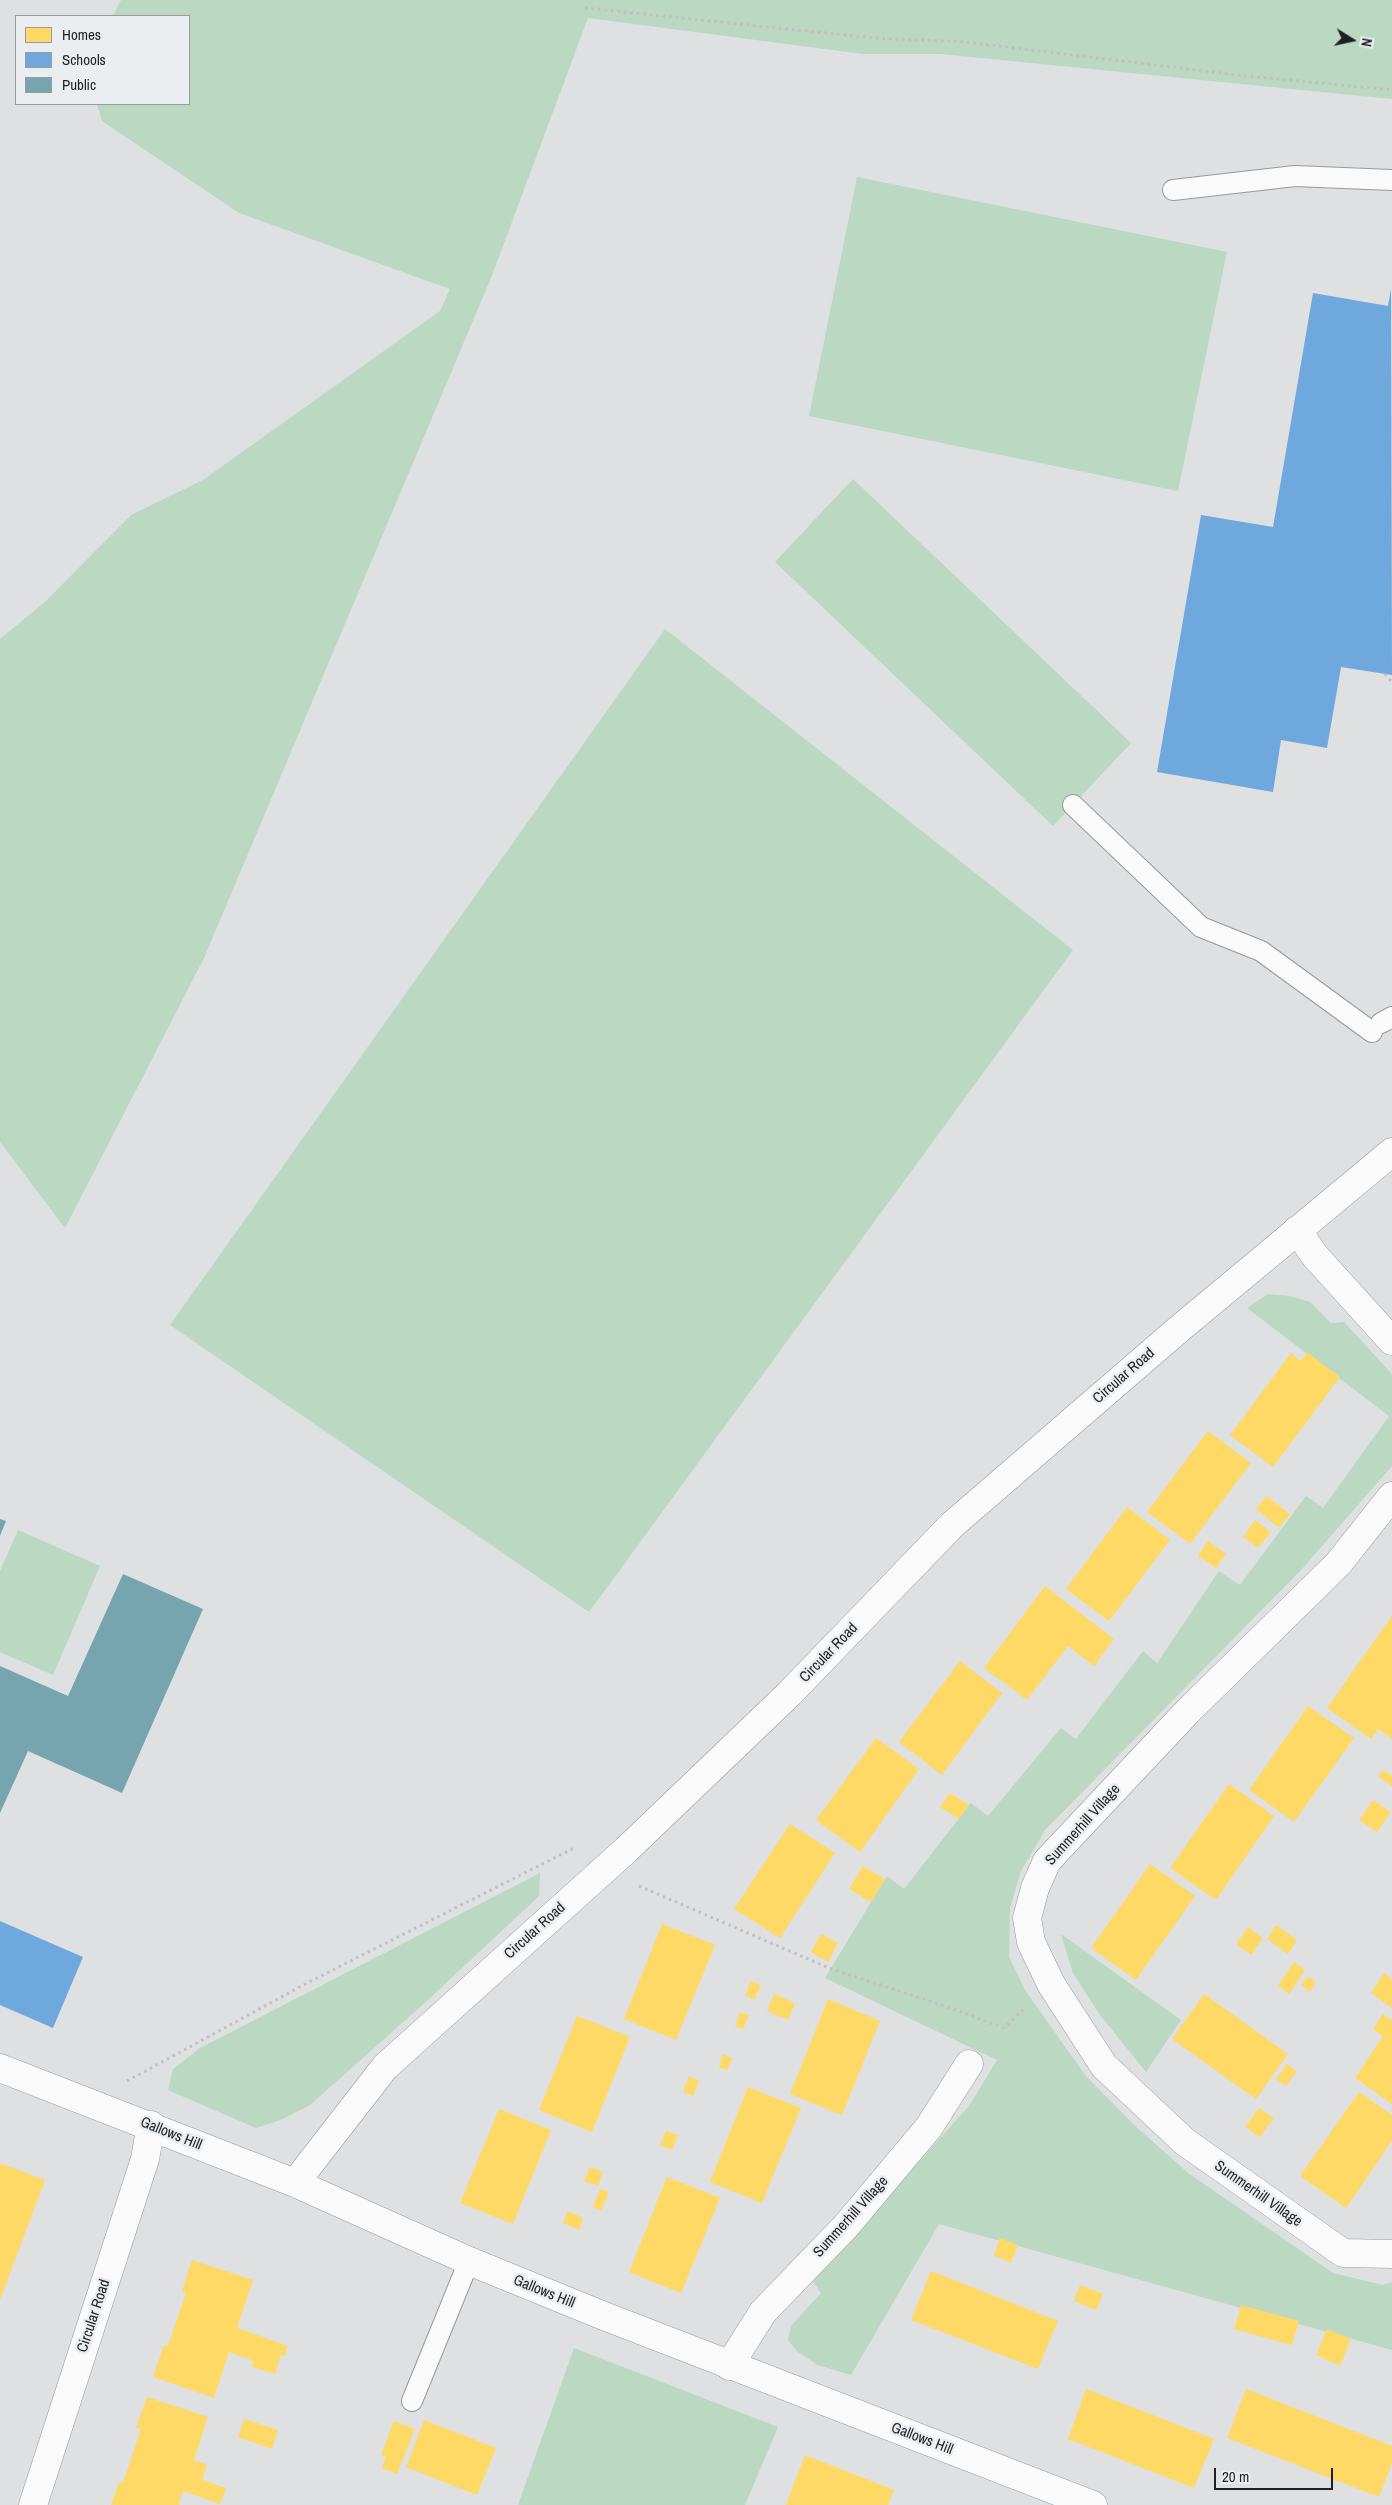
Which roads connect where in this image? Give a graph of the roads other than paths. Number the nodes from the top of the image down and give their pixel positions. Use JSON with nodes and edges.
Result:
{"nodes":[{"id":1,"x":1392,"y":180,"type":"edge"},
{"id":2,"x":1173,"y":190,"type":"dead end"},
{"id":3,"x":1073,"y":805,"type":"dead end"},
{"id":4,"x":1382,"y":1024,"type":"edge"},
{"id":5,"x":1392,"y":1152,"type":"edge"},
{"id":6,"x":1297,"y":1230,"type":"junction"},
{"id":7,"x":1392,"y":1341,"type":"edge"},
{"id":8,"x":1392,"y":1496,"type":"edge"},
{"id":9,"x":969,"y":2064,"type":"dead end"},
{"id":10,"x":0,"y":2068,"type":"edge"},
{"id":11,"x":151,"y":2125,"type":"junction"},
{"id":12,"x":295,"y":2183,"type":"junction"},
{"id":13,"x":1392,"y":2254,"type":"edge"},
{"id":14,"x":469,"y":2261,"type":"junction"},
{"id":15,"x":729,"y":2366,"type":"junction"},
{"id":16,"x":412,"y":2401,"type":"dead end"},
{"id":17,"x":33,"y":2505,"type":"edge"},
{"id":18,"x":1093,"y":2505,"type":"edge"}],
"edges":[{"from":1,"to":2,"type":"lane"},
{"from":3,"to":4,"type":"lane"},
{"from":5,"to":6,"type":"street","name":"Circular Road"},
{"from":6,"to":7,"type":"street"},
{"from":6,"to":12,"type":"street","name":"Circular Road"},
{"from":8,"to":13,"type":"street","name":"Summerhill Village"},
{"from":9,"to":15,"type":"street","name":"Summerhill Village"},
{"from":10,"to":11,"type":"street","name":"Gallows Hill"},
{"from":11,"to":12,"type":"street","name":"Gallows Hill"},
{"from":11,"to":17,"type":"street","name":"Circular Road"},
{"from":12,"to":14,"type":"street","name":"Gallows Hill"},
{"from":14,"to":15,"type":"street","name":"Gallows Hill"},
{"from":14,"to":16,"type":"lane"},
{"from":15,"to":18,"type":"street","name":"Gallows Hill"}]}
